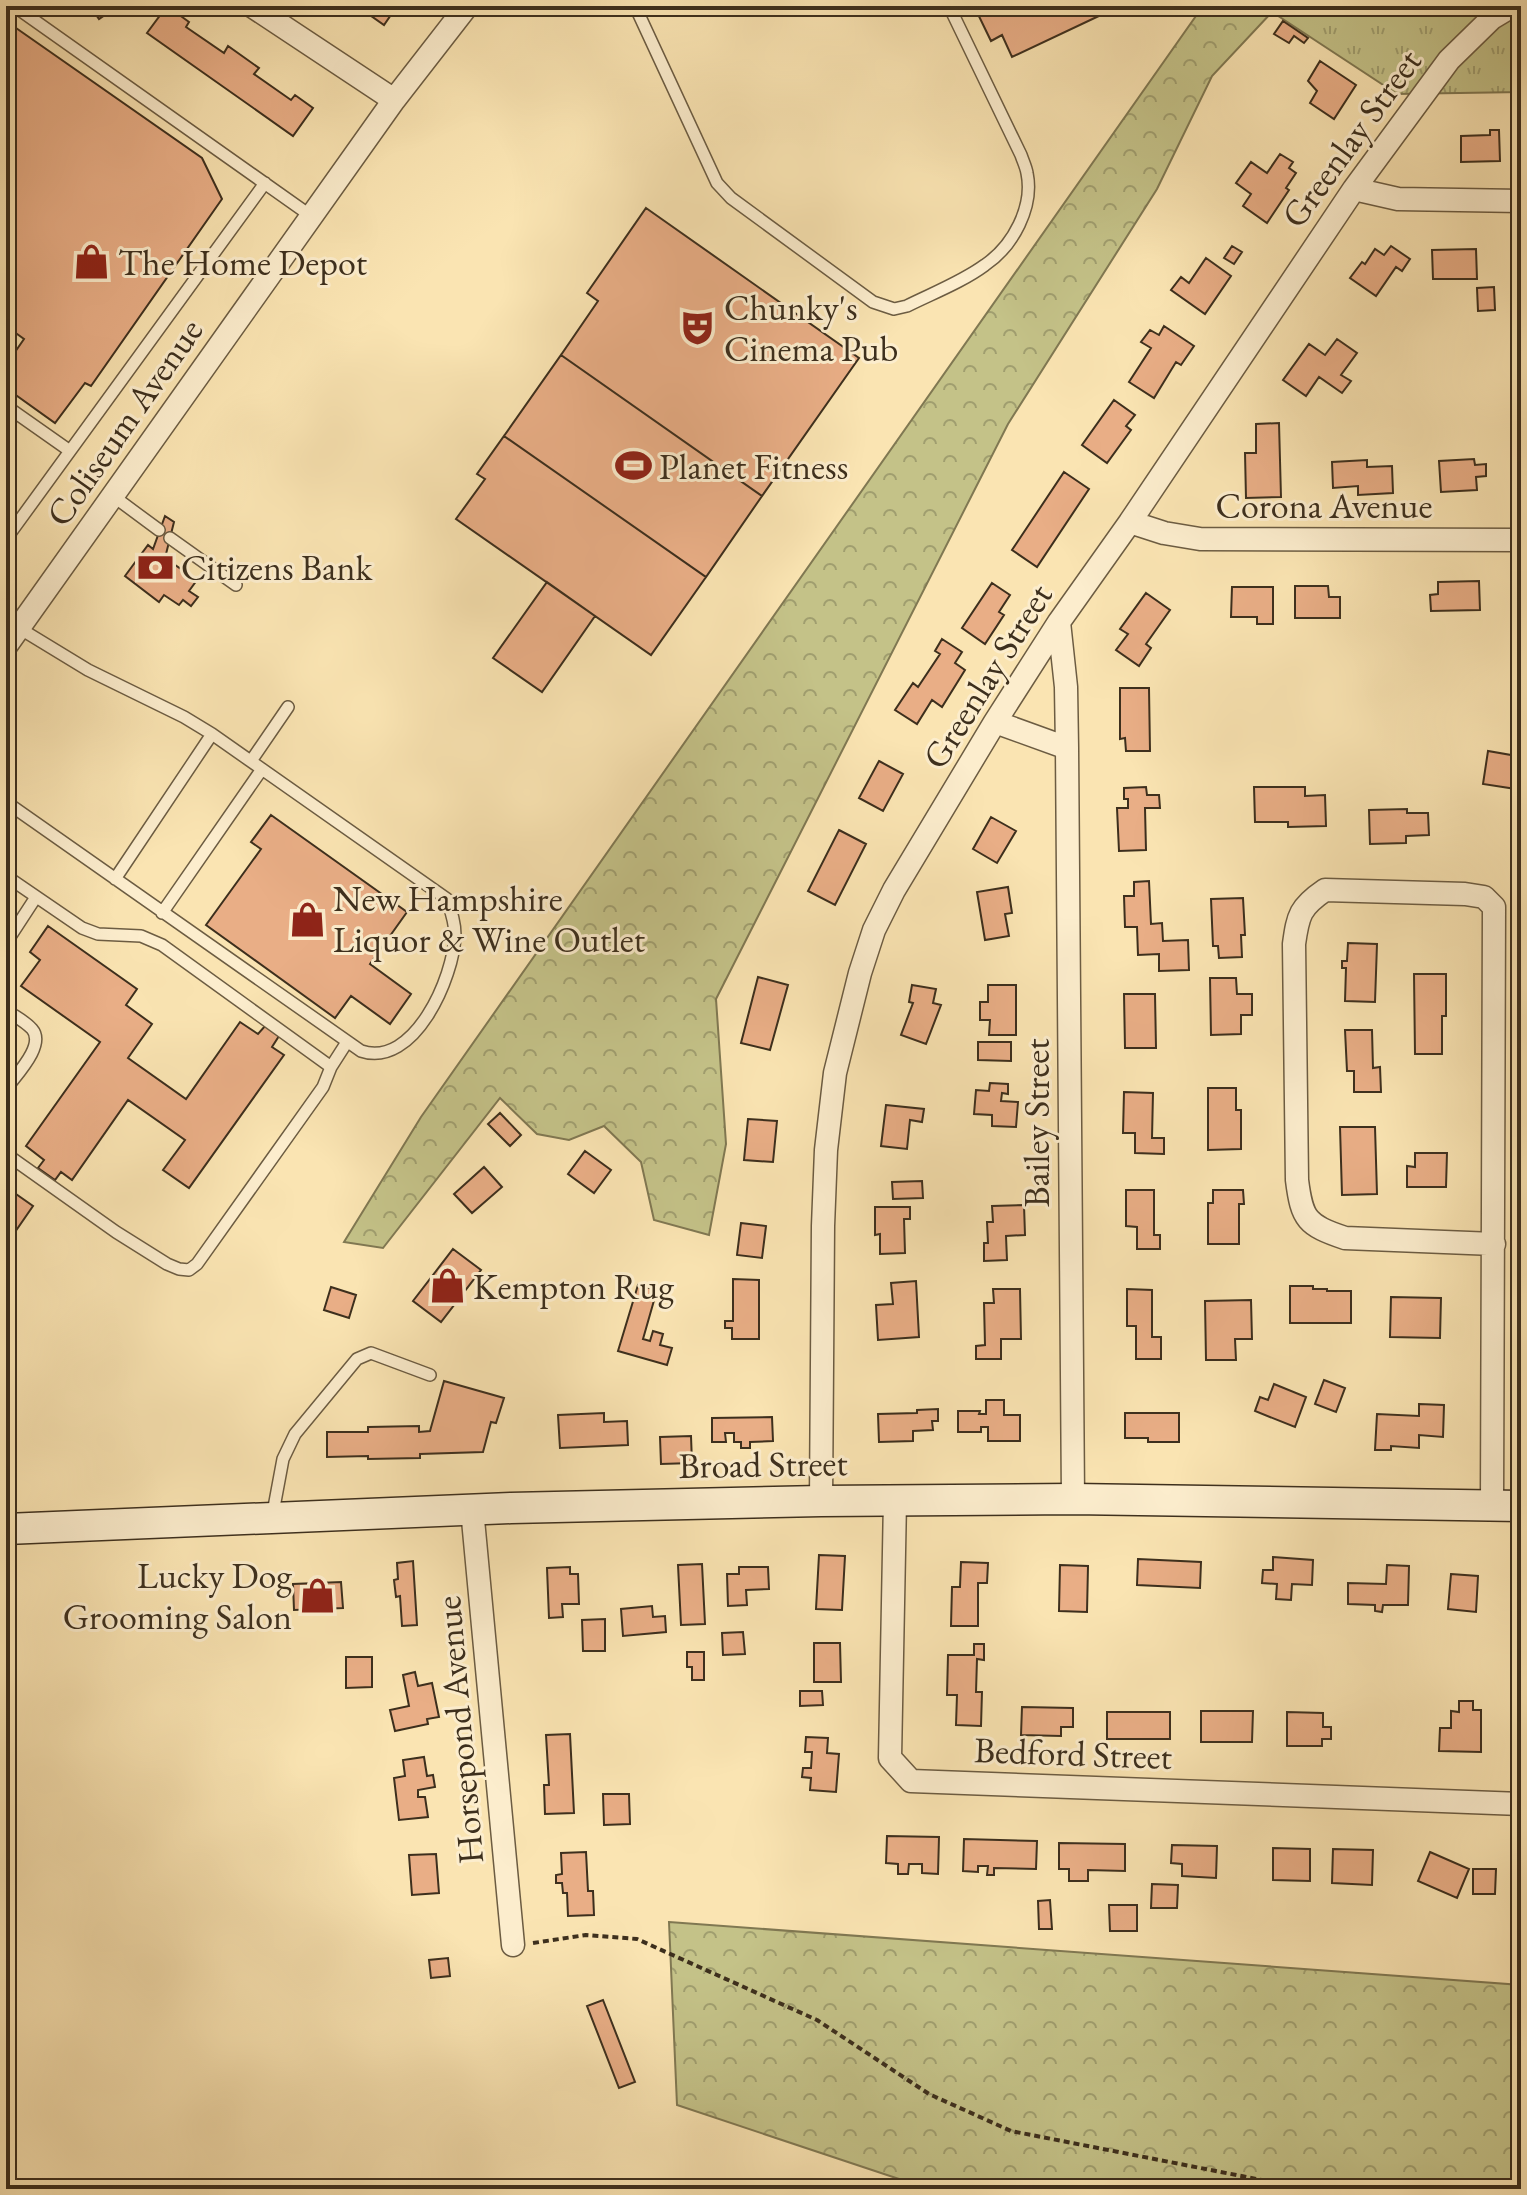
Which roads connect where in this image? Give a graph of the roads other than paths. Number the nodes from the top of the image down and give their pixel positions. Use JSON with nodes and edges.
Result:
{"nodes":[{"id":1,"x":14,"y":6,"type":"edge"},
{"id":2,"x":252,"y":6,"type":"edge"},
{"id":3,"x":467,"y":6,"type":"edge"},
{"id":4,"x":635,"y":6,"type":"edge"},
{"id":5,"x":949,"y":6,"type":"edge"},
{"id":6,"x":1512,"y":6,"type":"edge"},
{"id":7,"x":394,"y":100,"type":"junction"},
{"id":8,"x":265,"y":183,"type":"junction"},
{"id":9,"x":1354,"y":189,"type":"junction"},
{"id":10,"x":1521,"y":201,"type":"edge"},
{"id":11,"x":311,"y":216,"type":"junction"},
{"id":12,"x":6,"y":406,"type":"edge"},
{"id":13,"x":70,"y":451,"type":"junction"},
{"id":14,"x":113,"y":496,"type":"junction"},
{"id":15,"x":1130,"y":522,"type":"junction"},
{"id":16,"x":159,"y":530,"type":"dead end"},
{"id":17,"x":170,"y":538,"type":"dead end"},
{"id":18,"x":6,"y":539,"type":"edge"},
{"id":19,"x":1521,"y":540,"type":"edge"},
{"id":20,"x":236,"y":585,"type":"dead end"},
{"id":21,"x":1059,"y":622,"type":"junction"},
{"id":22,"x":10,"y":632,"type":"edge"},
{"id":23,"x":288,"y":707,"type":"dead end"},
{"id":24,"x":995,"y":722,"type":"junction"},
{"id":25,"x":212,"y":734,"type":"junction"},
{"id":26,"x":1067,"y":748,"type":"junction"},
{"id":27,"x":251,"y":761,"type":"junction"},
{"id":28,"x":262,"y":769,"type":"junction"},
{"id":29,"x":6,"y":802,"type":"edge"},
{"id":30,"x":6,"y":876,"type":"edge"},
{"id":31,"x":115,"y":879,"type":"junction"},
{"id":32,"x":36,"y":897,"type":"junction"},
{"id":33,"x":162,"y":913,"type":"junction"},
{"id":34,"x":6,"y":943,"type":"edge"},
{"id":35,"x":6,"y":1010,"type":"edge"},
{"id":36,"x":347,"y":1042,"type":"junction"},
{"id":37,"x":331,"y":1067,"type":"junction"},
{"id":38,"x":6,"y":1089,"type":"edge"},
{"id":39,"x":6,"y":1154,"type":"edge"},
{"id":40,"x":1494,"y":1244,"type":"junction"},
{"id":41,"x":430,"y":1375,"type":"dead end"},
{"id":42,"x":1073,"y":1499,"type":"junction"},
{"id":43,"x":895,"y":1500,"type":"junction"},
{"id":44,"x":821,"y":1501,"type":"junction"},
{"id":45,"x":1506,"y":1505,"type":"edge"},
{"id":46,"x":472,"y":1509,"type":"junction"},
{"id":47,"x":272,"y":1518,"type":"junction"},
{"id":48,"x":6,"y":1529,"type":"edge"},
{"id":49,"x":1521,"y":1804,"type":"edge"},
{"id":50,"x":513,"y":1945,"type":"road end"}],
"edges":[{"from":1,"to":8,"type":"lane"},
{"from":2,"to":7,"type":"street"},
{"from":3,"to":7,"type":"street","name":"Coliseum Avenue"},
{"from":4,"to":5,"type":"lane"},
{"from":6,"to":9,"type":"street","name":"Greenlay Street"},
{"from":7,"to":11,"type":"street","name":"Coliseum Avenue"},
{"from":8,"to":11,"type":"lane"},
{"from":8,"to":13,"type":"lane"},
{"from":9,"to":10,"type":"street"},
{"from":9,"to":15,"type":"street","name":"Greenlay Street"},
{"from":11,"to":14,"type":"street","name":"Coliseum Avenue"},
{"from":12,"to":13,"type":"lane"},
{"from":13,"to":18,"type":"lane"},
{"from":14,"to":16,"type":"lane"},
{"from":14,"to":22,"type":"street","name":"Coliseum Avenue"},
{"from":15,"to":19,"type":"street","name":"Corona Avenue"},
{"from":15,"to":21,"type":"street","name":"Greenlay Street"},
{"from":17,"to":20,"type":"lane"},
{"from":21,"to":24,"type":"street","name":"Greenlay Street"},
{"from":21,"to":26,"type":"street","name":"Bailey Street"},
{"from":22,"to":25,"type":"lane"},
{"from":23,"to":27,"type":"lane"},
{"from":24,"to":26,"type":"street"},
{"from":24,"to":44,"type":"street","name":"Greenlay Street"},
{"from":25,"to":27,"type":"lane"},
{"from":25,"to":31,"type":"lane"},
{"from":26,"to":42,"type":"street","name":"Bailey Street"},
{"from":27,"to":28,"type":"lane"},
{"from":28,"to":33,"type":"lane"},
{"from":28,"to":36,"type":"lane"},
{"from":29,"to":31,"type":"lane"},
{"from":30,"to":32,"type":"lane"},
{"from":31,"to":33,"type":"lane"},
{"from":32,"to":34,"type":"lane"},
{"from":32,"to":37,"type":"lane"},
{"from":33,"to":36,"type":"lane"},
{"from":35,"to":38,"type":"lane"},
{"from":36,"to":37,"type":"lane"},
{"from":37,"to":39,"type":"lane"},
{"from":40,"to":40,"type":"street"},
{"from":40,"to":45,"type":"street"},
{"from":41,"to":47,"type":"lane"},
{"from":42,"to":43,"type":"main road","name":"Broad Street"},
{"from":42,"to":45,"type":"main road","name":"Broad Street"},
{"from":43,"to":44,"type":"main road","name":"Broad Street"},
{"from":43,"to":49,"type":"street","name":"Bedford Street"},
{"from":44,"to":46,"type":"main road","name":"Broad Street"},
{"from":46,"to":47,"type":"main road","name":"Broad Street"},
{"from":46,"to":50,"type":"street","name":"Horsepond Avenue"},
{"from":47,"to":48,"type":"main road","name":"Broad Street"}]}
